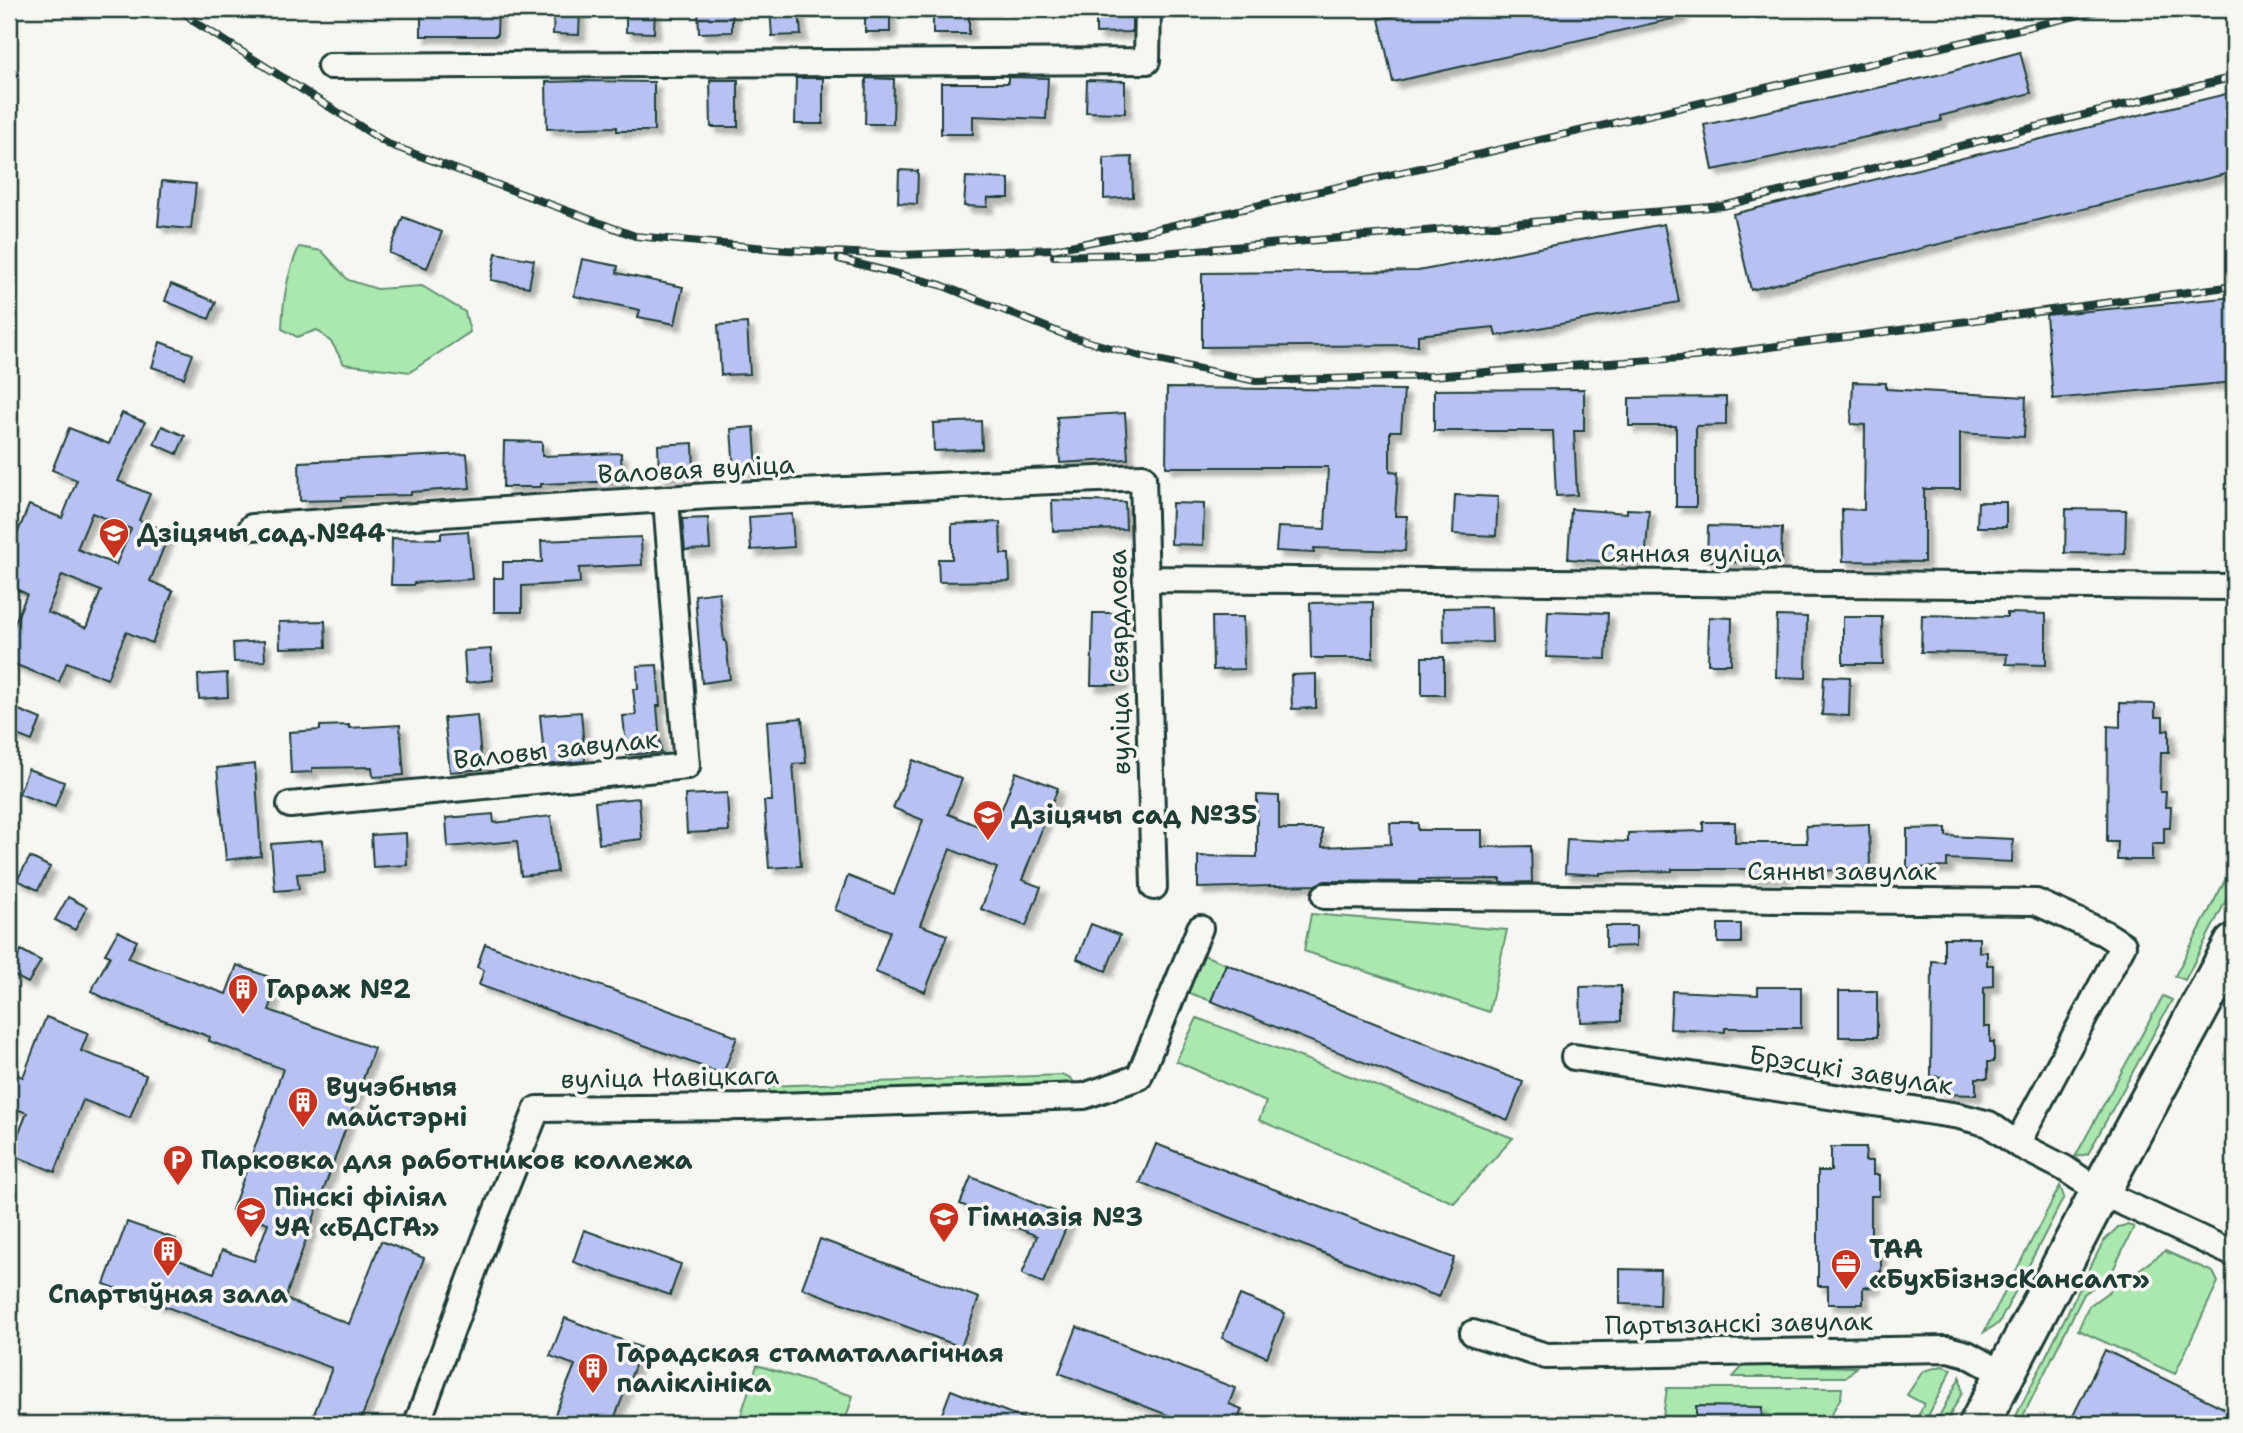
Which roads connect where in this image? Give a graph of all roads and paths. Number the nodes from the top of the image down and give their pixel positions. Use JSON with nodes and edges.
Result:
{"nodes":[{"id":1,"x":1148,"y":9,"type":"edge"},
{"id":2,"x":330,"y":66,"type":"dead end"},
{"id":3,"x":1143,"y":478,"type":"joint"},
{"id":4,"x":666,"y":500,"type":"junction"},
{"id":5,"x":252,"y":527,"type":"dead end"},
{"id":6,"x":1147,"y":579,"type":"junction"},
{"id":7,"x":2234,"y":587,"type":"edge"},
{"id":8,"x":290,"y":806,"type":"dead end"},
{"id":9,"x":1154,"y":887,"type":"dead end"},
{"id":10,"x":1325,"y":897,"type":"dead end"},
{"id":11,"x":1200,"y":928,"type":"dead end"},
{"id":12,"x":2234,"y":944,"type":"edge"},
{"id":13,"x":1574,"y":1057,"type":"dead end"},
{"id":14,"x":2017,"y":1144,"type":"junction"},
{"id":15,"x":2100,"y":1192,"type":"junction"},
{"id":16,"x":2234,"y":1254,"type":"edge"},
{"id":17,"x":1472,"y":1334,"type":"dead end"},
{"id":18,"x":2005,"y":1376,"type":"junction"},
{"id":19,"x":417,"y":1424,"type":"edge"},
{"id":20,"x":1979,"y":1424,"type":"edge"}],
"edges":[{"from":1,"to":2,"type":"street"},
{"from":3,"to":4,"type":"street","name":"Валовая вуліца"},
{"from":3,"to":6,"type":"street","name":"вуліца Свярдлова"},
{"from":4,"to":5,"type":"street","name":"Валовая вуліца"},
{"from":4,"to":8,"type":"street","name":"Валовы завулак"},
{"from":6,"to":7,"type":"street","name":"Сянная вуліца"},
{"from":6,"to":9,"type":"street","name":"вуліца Свярдлова"},
{"from":10,"to":14,"type":"street","name":"Сянны завулак"},
{"from":11,"to":19,"type":"street","name":"вуліца Навіцкага"},
{"from":12,"to":15,"type":"main road"},
{"from":13,"to":14,"type":"street","name":"Брэсцкі завулак"},
{"from":14,"to":15,"type":"street","name":"Брэсцкі завулак"},
{"from":15,"to":16,"type":"street","name":"Брэсцкі завулак"},
{"from":15,"to":18,"type":"main road"},
{"from":17,"to":18,"type":"street","name":"Партызанскі завулак"},
{"from":18,"to":20,"type":"main road"}]}
